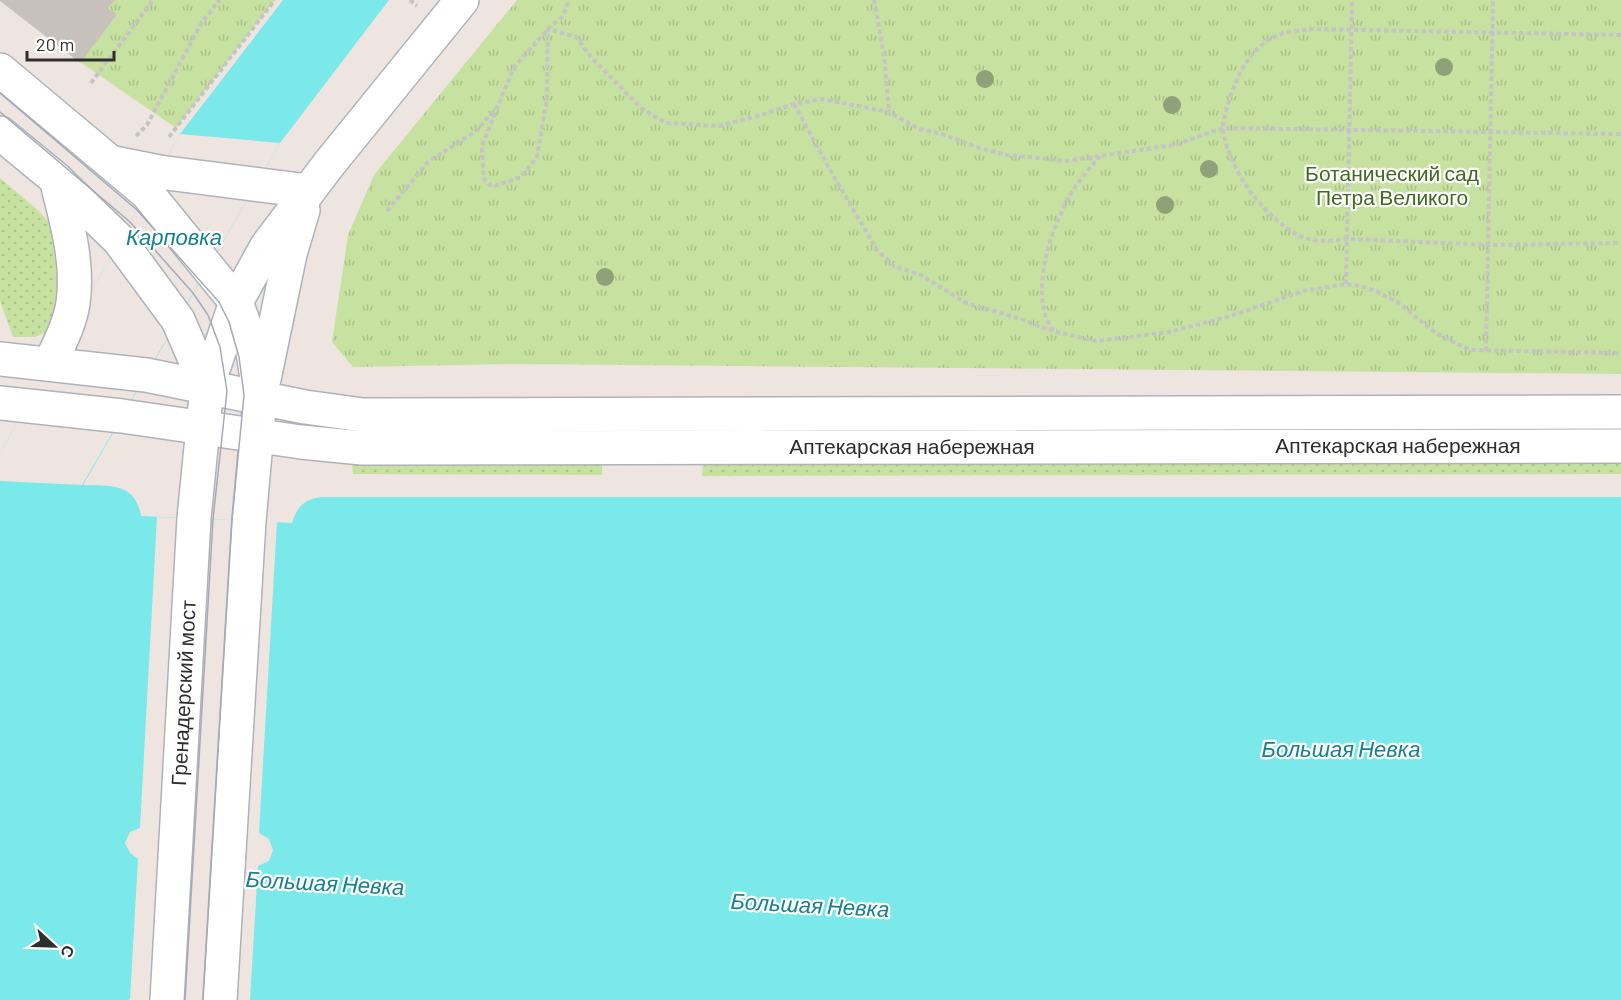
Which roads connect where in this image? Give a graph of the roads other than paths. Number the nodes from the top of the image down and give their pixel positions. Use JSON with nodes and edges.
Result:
{"nodes":[{"id":1,"x":462,"y":0,"type":"edge"},
{"id":2,"x":0,"y":70,"type":"edge"},
{"id":3,"x":0,"y":133,"type":"edge"},
{"id":4,"x":56,"y":179,"type":"junction"},
{"id":5,"x":153,"y":182,"type":"junction"},
{"id":6,"x":308,"y":191,"type":"junction"},
{"id":7,"x":236,"y":302,"type":"junction"},
{"id":8,"x":0,"y":359,"type":"edge"},
{"id":9,"x":50,"y":364,"type":"junction"},
{"id":10,"x":207,"y":387,"type":"junction"},
{"id":11,"x":260,"y":398,"type":"junction"},
{"id":12,"x":13,"y":404,"type":"edge"},
{"id":13,"x":1621,"y":412,"type":"edge"},
{"id":14,"x":204,"y":427,"type":"junction"},
{"id":15,"x":257,"y":435,"type":"junction"},
{"id":16,"x":1621,"y":446,"type":"edge"},
{"id":17,"x":167,"y":1000,"type":"edge"},
{"id":18,"x":220,"y":1000,"type":"edge"}],
"edges":[{"from":1,"to":6,"type":"street"},
{"from":2,"to":5,"type":"street"},
{"from":3,"to":4,"type":"street"},
{"from":4,"to":9,"type":"street"},
{"from":4,"to":10,"type":"street"},
{"from":5,"to":6,"type":"street"},
{"from":5,"to":7,"type":"street"},
{"from":6,"to":7,"type":"street"},
{"from":6,"to":11,"type":"street"},
{"from":7,"to":10,"type":"street"},
{"from":7,"to":11,"type":"street"},
{"from":8,"to":9,"type":"street","name":"Аптекарская набережная"},
{"from":9,"to":10,"type":"street","name":"Аптекарская набережная"},
{"from":10,"to":11,"type":"street","name":"Аптекарская набережная"},
{"from":10,"to":14,"type":"street","name":"Гренадерский мост"},
{"from":11,"to":13,"type":"street","name":"Аптекарская набережная"},
{"from":11,"to":15,"type":"street"},
{"from":12,"to":14,"type":"street","name":"Аптекарская набережная"},
{"from":14,"to":15,"type":"street","name":"Аптекарская набережная"},
{"from":14,"to":17,"type":"street","name":"Гренадерский мост"},
{"from":15,"to":16,"type":"street","name":"Аптекарская набережная"},
{"from":15,"to":18,"type":"street"}]}
